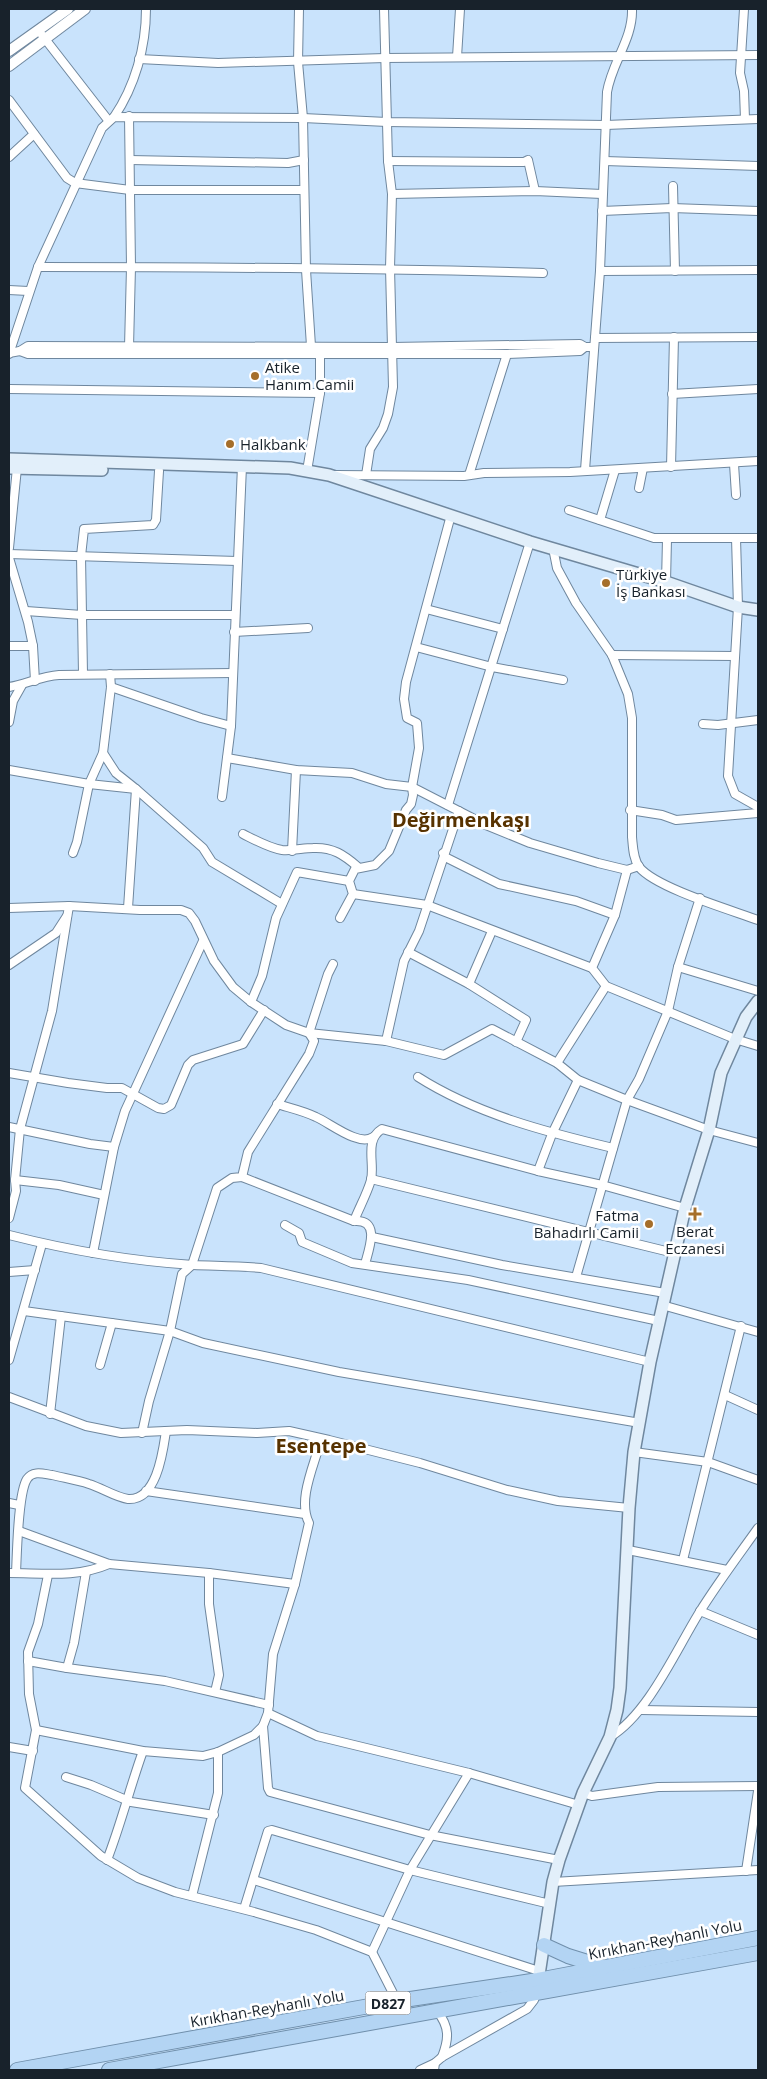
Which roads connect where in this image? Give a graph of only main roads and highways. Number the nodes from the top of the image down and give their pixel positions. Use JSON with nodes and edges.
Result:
{"nodes":[{"id":1,"x":9,"y":459,"type":"edge"},
{"id":2,"x":13,"y":468,"type":"edge"},
{"id":3,"x":242,"y":469,"type":"junction"},
{"id":4,"x":329,"y":475,"type":"junction"},
{"id":5,"x":758,"y":610,"type":"edge"},
{"id":6,"x":758,"y":1001,"type":"edge"},
{"id":7,"x":758,"y":1938,"type":"edge"},
{"id":8,"x":544,"y":1945,"type":"junction"},
{"id":9,"x":758,"y":1953,"type":"edge"},
{"id":10,"x":603,"y":1967,"type":"junction"},
{"id":11,"x":538,"y":1982,"type":"junction"},
{"id":12,"x":17,"y":2070,"type":"edge"},
{"id":13,"x":109,"y":2070,"type":"edge"}],
"edges":[{"from":1,"to":3,"type":"main road"},
{"from":2,"to":3,"type":"main road"},
{"from":3,"to":4,"type":"main road"},
{"from":3,"to":4,"type":"main road"},
{"from":4,"to":5,"type":"main road"},
{"from":6,"to":8,"type":"main road"},
{"from":7,"to":10,"type":"highway","name":"Kırıkhan-Reyhanlı Yolu","number":"D827"},
{"from":8,"to":10,"type":"highway"},
{"from":8,"to":11,"type":"main road"},
{"from":9,"to":11,"type":"highway","name":"Kırıkhan-Reyhanlı Yolu","number":"D827"},
{"from":10,"to":11,"type":"highway","name":"Kırıkhan-Reyhanlı Yolu","number":"D827"},
{"from":11,"to":12,"type":"highway","name":"Kırıkhan-Reyhanlı Yolu","number":"D827"},
{"from":11,"to":13,"type":"highway","name":"Kırıkhan-Reyhanlı Yolu","number":"D827"}]}
